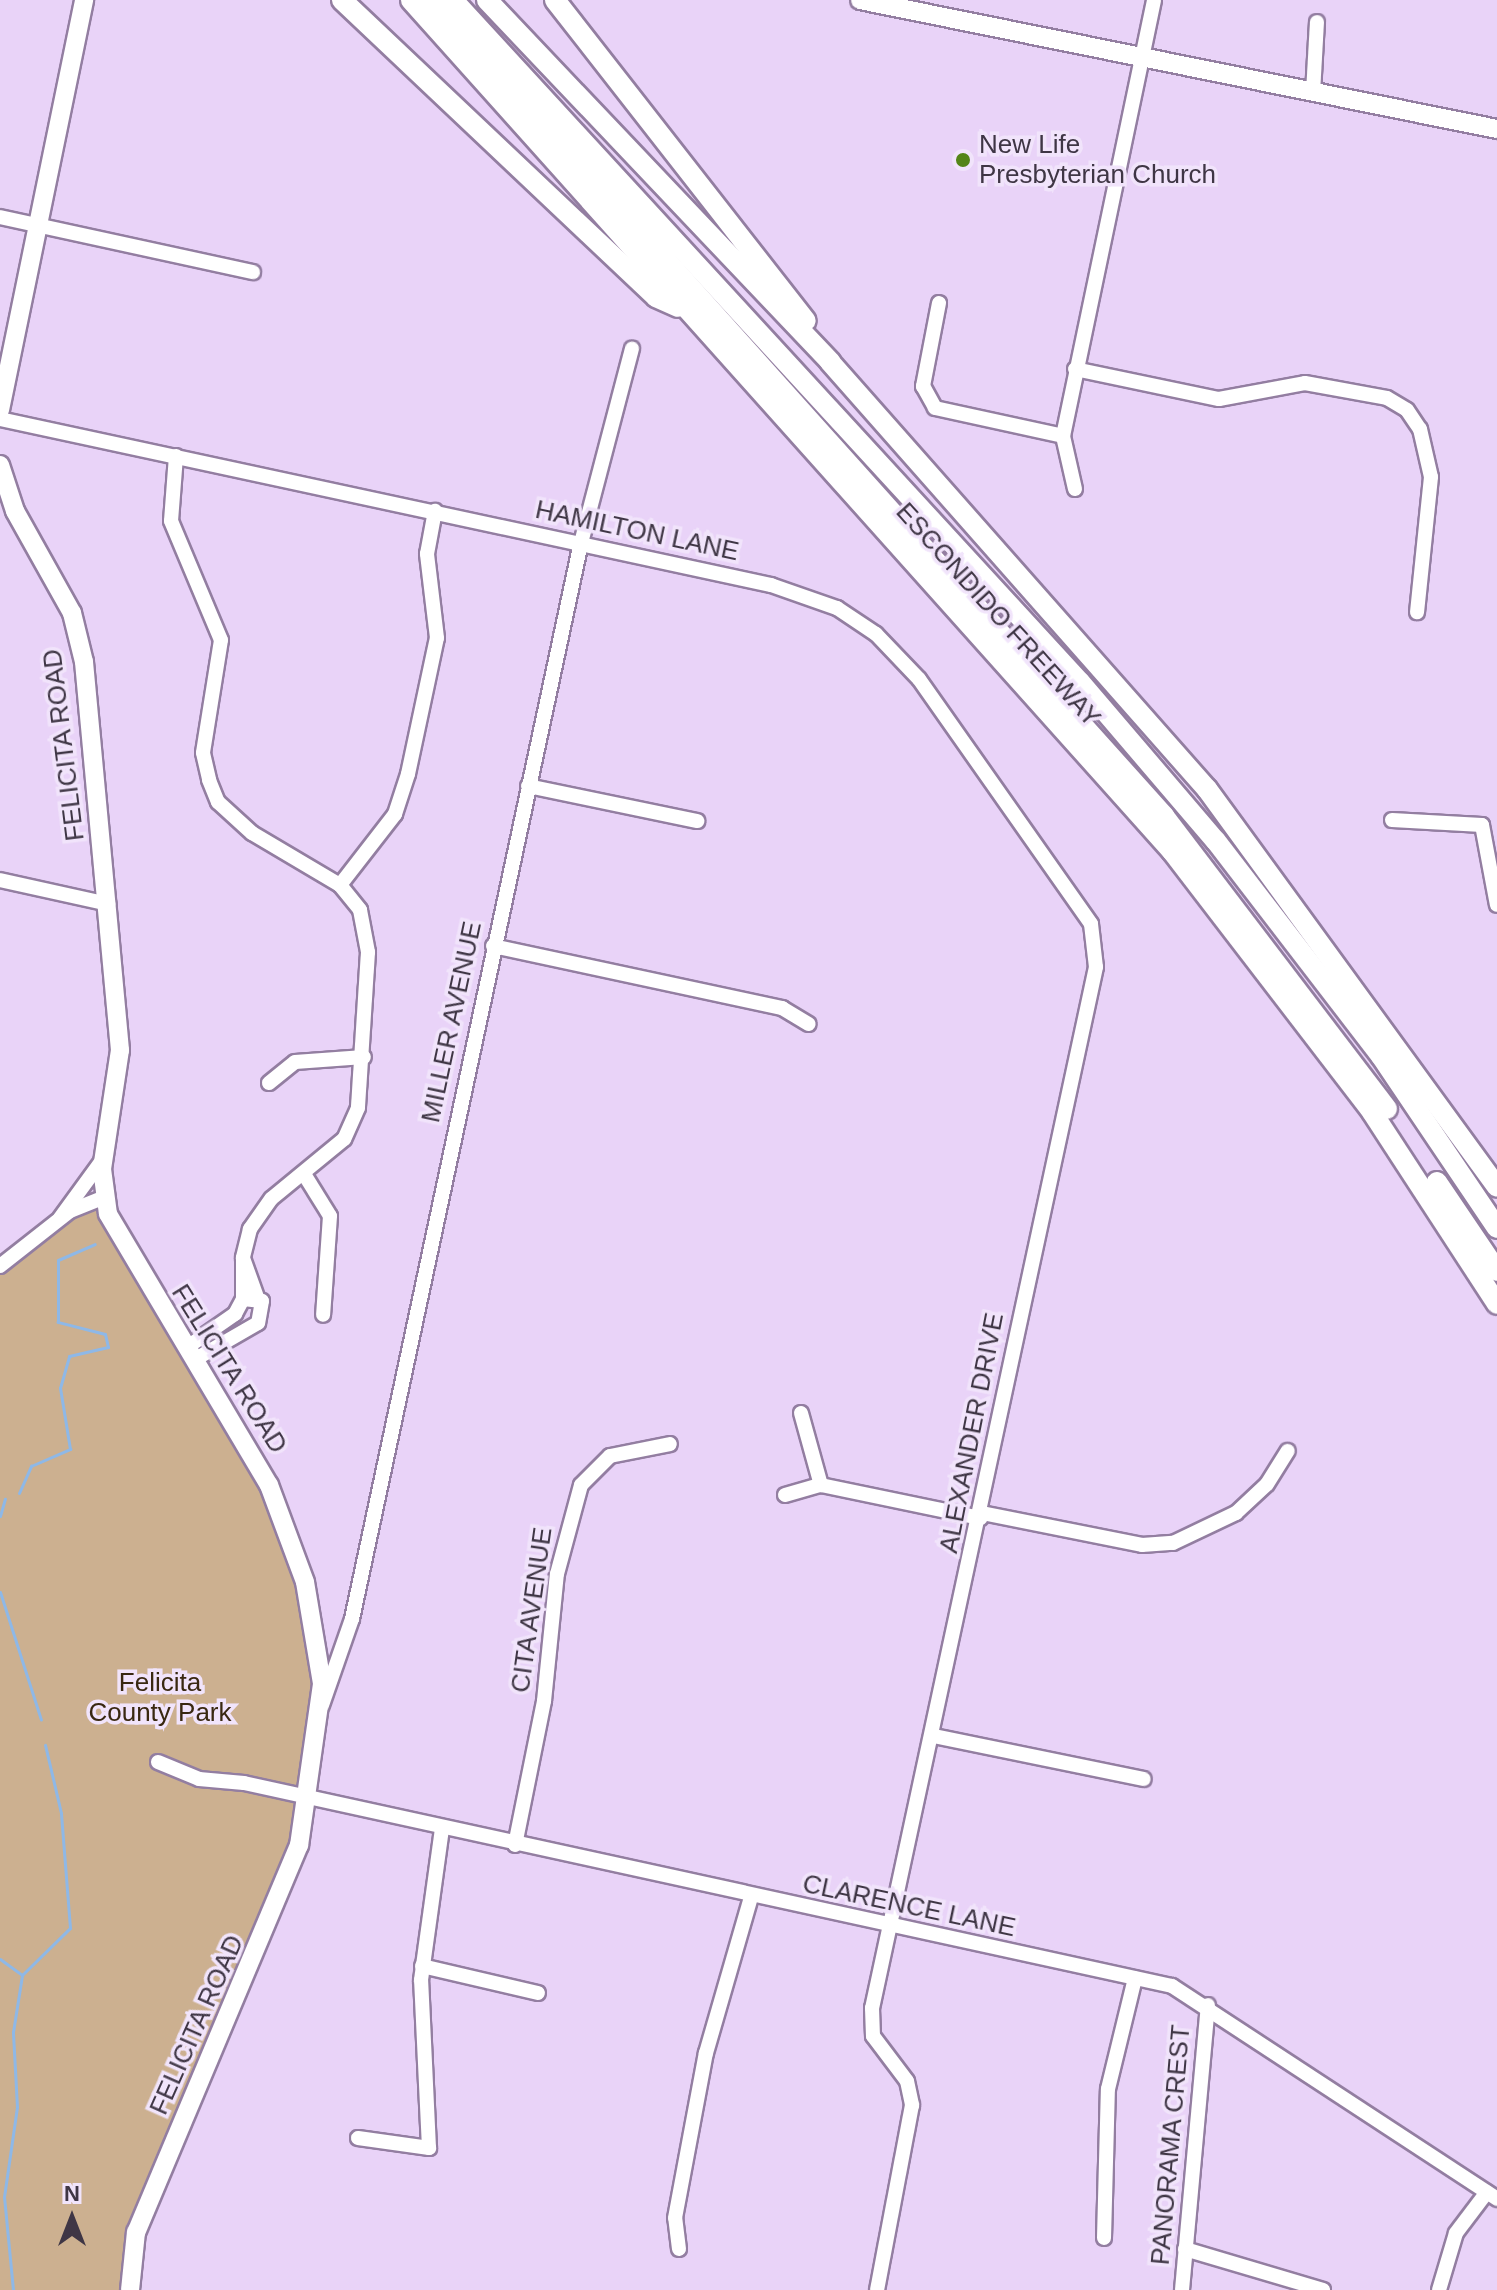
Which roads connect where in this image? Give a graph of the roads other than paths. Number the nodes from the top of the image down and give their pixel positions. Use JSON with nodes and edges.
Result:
{"nodes":[{"id":1,"x":84,"y":0,"type":"edge"},
{"id":2,"x":342,"y":0,"type":"edge"},
{"id":3,"x":411,"y":0,"type":"edge"},
{"id":4,"x":433,"y":0,"type":"edge"},
{"id":5,"x":453,"y":0,"type":"edge"},
{"id":6,"x":487,"y":0,"type":"edge"},
{"id":7,"x":555,"y":0,"type":"edge"},
{"id":8,"x":860,"y":0,"type":"edge"},
{"id":9,"x":1154,"y":0,"type":"edge"},
{"id":10,"x":1317,"y":22,"type":"dead end"},
{"id":11,"x":1142,"y":57,"type":"junction"},
{"id":12,"x":1313,"y":93,"type":"junction"},
{"id":13,"x":1497,"y":129,"type":"edge"},
{"id":14,"x":552,"y":156,"type":"junction"},
{"id":15,"x":0,"y":217,"type":"edge"},
{"id":16,"x":633,"y":221,"type":"junction"},
{"id":17,"x":38,"y":225,"type":"junction"},
{"id":18,"x":253,"y":272,"type":"dead end"},
{"id":19,"x":939,"y":303,"type":"dead end"},
{"id":20,"x":689,"y":313,"type":"junction"},
{"id":21,"x":632,"y":349,"type":"dead end"},
{"id":22,"x":830,"y":362,"type":"junction"},
{"id":23,"x":1075,"y":369,"type":"junction"},
{"id":24,"x":0,"y":410,"type":"edge"},
{"id":25,"x":0,"y":419,"type":"edge"},
{"id":26,"x":1063,"y":436,"type":"junction"},
{"id":27,"x":176,"y":456,"type":"junction"},
{"id":28,"x":0,"y":465,"type":"edge"},
{"id":29,"x":1075,"y":489,"type":"dead end"},
{"id":30,"x":435,"y":511,"type":"junction"},
{"id":31,"x":7,"y":513,"type":"edge"},
{"id":32,"x":581,"y":543,"type":"junction"},
{"id":33,"x":1417,"y":612,"type":"dead end"},
{"id":34,"x":528,"y":786,"type":"junction"},
{"id":35,"x":1392,"y":820,"type":"dead end"},
{"id":36,"x":697,"y":821,"type":"dead end"},
{"id":37,"x":0,"y":880,"type":"edge"},
{"id":38,"x":340,"y":885,"type":"junction"},
{"id":39,"x":108,"y":904,"type":"junction"},
{"id":40,"x":1497,"y":905,"type":"edge"},
{"id":41,"x":493,"y":946,"type":"junction"},
{"id":42,"x":1096,"y":949,"type":"joint"},
{"id":43,"x":809,"y":1024,"type":"dead end"},
{"id":44,"x":364,"y":1057,"type":"junction"},
{"id":45,"x":269,"y":1083,"type":"dead end"},
{"id":46,"x":103,"y":1159,"type":"junction"},
{"id":47,"x":304,"y":1174,"type":"junction"},
{"id":48,"x":1497,"y":1186,"type":"edge"},
{"id":49,"x":104,"y":1197,"type":"junction"},
{"id":50,"x":60,"y":1219,"type":"junction"},
{"id":51,"x":1497,"y":1228,"type":"edge"},
{"id":52,"x":0,"y":1266,"type":"edge"},
{"id":53,"x":1497,"y":1271,"type":"edge"},
{"id":54,"x":250,"y":1298,"type":"junction"},
{"id":55,"x":1497,"y":1304,"type":"edge"},
{"id":56,"x":323,"y":1315,"type":"dead end"},
{"id":57,"x":190,"y":1354,"type":"junction"},
{"id":58,"x":801,"y":1413,"type":"dead end"},
{"id":59,"x":670,"y":1444,"type":"dead end"},
{"id":60,"x":1288,"y":1451,"type":"dead end"},
{"id":61,"x":821,"y":1485,"type":"junction"},
{"id":62,"x":785,"y":1495,"type":"dead end"},
{"id":63,"x":982,"y":1515,"type":"junction"},
{"id":64,"x":322,"y":1705,"type":"junction"},
{"id":65,"x":934,"y":1736,"type":"junction"},
{"id":66,"x":158,"y":1762,"type":"dead end"},
{"id":67,"x":1144,"y":1779,"type":"dead end"},
{"id":68,"x":310,"y":1801,"type":"junction"},
{"id":69,"x":442,"y":1829,"type":"junction"},
{"id":70,"x":515,"y":1845,"type":"junction"},
{"id":71,"x":751,"y":1897,"type":"junction"},
{"id":72,"x":893,"y":1927,"type":"junction"},
{"id":73,"x":422,"y":1966,"type":"junction"},
{"id":74,"x":1135,"y":1978,"type":"junction"},
{"id":75,"x":538,"y":1993,"type":"dead end"},
{"id":76,"x":1208,"y":2005,"type":"junction"},
{"id":77,"x":358,"y":2138,"type":"dead end"},
{"id":78,"x":1492,"y":2195,"type":"edge"},
{"id":79,"x":1104,"y":2238,"type":"dead end"},
{"id":80,"x":679,"y":2249,"type":"dead end"},
{"id":81,"x":1185,"y":2249,"type":"junction"},
{"id":82,"x":130,"y":2290,"type":"edge"},
{"id":83,"x":877,"y":2290,"type":"edge"},
{"id":84,"x":1182,"y":2290,"type":"edge"},
{"id":85,"x":1323,"y":2290,"type":"edge"},
{"id":86,"x":1439,"y":2290,"type":"edge"}],
"edges":[{"from":1,"to":17,"type":"main road"},
{"from":2,"to":20,"type":"highway"},
{"from":3,"to":14,"type":"highway","name":"ESCONDIDO FREEWAY"},
{"from":4,"to":16,"type":"highway"},
{"from":5,"to":51,"type":"highway"},
{"from":6,"to":22,"type":"highway","name":"ESCONDIDO FREEWAY"},
{"from":7,"to":22,"type":"highway"},
{"from":8,"to":11,"type":"main road"},
{"from":9,"to":11,"type":"street"},
{"from":10,"to":12,"type":"street"},
{"from":11,"to":12,"type":"main road"},
{"from":11,"to":23,"type":"street"},
{"from":12,"to":13,"type":"main road"},
{"from":14,"to":16,"type":"highway"},
{"from":14,"to":20,"type":"highway","name":"ESCONDIDO FREEWAY"},
{"from":15,"to":17,"type":"street"},
{"from":16,"to":53,"type":"highway"},
{"from":17,"to":18,"type":"street"},
{"from":17,"to":24,"type":"main road"},
{"from":19,"to":26,"type":"street"},
{"from":20,"to":55,"type":"highway","name":"ESCONDIDO FREEWAY"},
{"from":21,"to":32,"type":"street","name":"MILLER AVENUE"},
{"from":22,"to":48,"type":"highway","name":"ESCONDIDO FREEWAY"},
{"from":23,"to":26,"type":"street"},
{"from":23,"to":33,"type":"street"},
{"from":25,"to":27,"type":"street","name":"HAMILTON LANE"},
{"from":26,"to":29,"type":"street"},
{"from":27,"to":30,"type":"street","name":"HAMILTON LANE"},
{"from":27,"to":38,"type":"street"},
{"from":28,"to":31,"type":"main road","name":"FELICITA ROAD"},
{"from":30,"to":32,"type":"street","name":"HAMILTON LANE"},
{"from":30,"to":38,"type":"street"},
{"from":31,"to":39,"type":"main road","name":"FELICITA ROAD"},
{"from":32,"to":34,"type":"street","name":"MILLER AVENUE"},
{"from":32,"to":42,"type":"street","name":"HAMILTON LANE"},
{"from":34,"to":36,"type":"street"},
{"from":34,"to":41,"type":"street","name":"MILLER AVENUE"},
{"from":35,"to":40,"type":"street"},
{"from":37,"to":39,"type":"street"},
{"from":38,"to":44,"type":"street"},
{"from":39,"to":46,"type":"main road","name":"FELICITA ROAD"},
{"from":41,"to":43,"type":"street"},
{"from":41,"to":64,"type":"street","name":"MILLER AVENUE"},
{"from":42,"to":63,"type":"street","name":"ALEXANDER DRIVE"},
{"from":44,"to":45,"type":"street"},
{"from":44,"to":47,"type":"street"},
{"from":46,"to":49,"type":"main road","name":"FELICITA ROAD"},
{"from":46,"to":50,"type":"street"},
{"from":47,"to":54,"type":"street"},
{"from":47,"to":56,"type":"street"},
{"from":49,"to":50,"type":"street"},
{"from":49,"to":57,"type":"main road","name":"FELICITA ROAD"},
{"from":50,"to":52,"type":"street"},
{"from":54,"to":57,"type":"street"},
{"from":54,"to":57,"type":"street"},
{"from":57,"to":64,"type":"main road","name":"FELICITA ROAD"},
{"from":58,"to":61,"type":"street"},
{"from":59,"to":70,"type":"street","name":"CITA AVENUE"},
{"from":60,"to":63,"type":"street"},
{"from":61,"to":62,"type":"street"},
{"from":61,"to":63,"type":"street"},
{"from":63,"to":65,"type":"street","name":"ALEXANDER DRIVE"},
{"from":64,"to":68,"type":"main road","name":"FELICITA ROAD"},
{"from":65,"to":67,"type":"street"},
{"from":65,"to":72,"type":"street","name":"ALEXANDER DRIVE"},
{"from":66,"to":68,"type":"street","name":"CLARENCE LANE"},
{"from":68,"to":69,"type":"street","name":"CLARENCE LANE"},
{"from":68,"to":82,"type":"main road","name":"FELICITA ROAD"},
{"from":69,"to":70,"type":"street","name":"CLARENCE LANE"},
{"from":69,"to":73,"type":"street"},
{"from":70,"to":71,"type":"street","name":"CLARENCE LANE"},
{"from":71,"to":72,"type":"street","name":"CLARENCE LANE"},
{"from":71,"to":80,"type":"street"},
{"from":72,"to":74,"type":"street","name":"CLARENCE LANE"},
{"from":72,"to":83,"type":"street","name":"ALEXANDER DRIVE"},
{"from":73,"to":75,"type":"street"},
{"from":73,"to":77,"type":"street"},
{"from":74,"to":76,"type":"street","name":"CLARENCE LANE"},
{"from":74,"to":79,"type":"street"},
{"from":76,"to":78,"type":"street","name":"CLARENCE LANE"},
{"from":76,"to":81,"type":"street","name":"PANORAMA CREST"},
{"from":78,"to":86,"type":"street"},
{"from":81,"to":84,"type":"street","name":"PANORAMA CREST"},
{"from":81,"to":85,"type":"street"}]}
